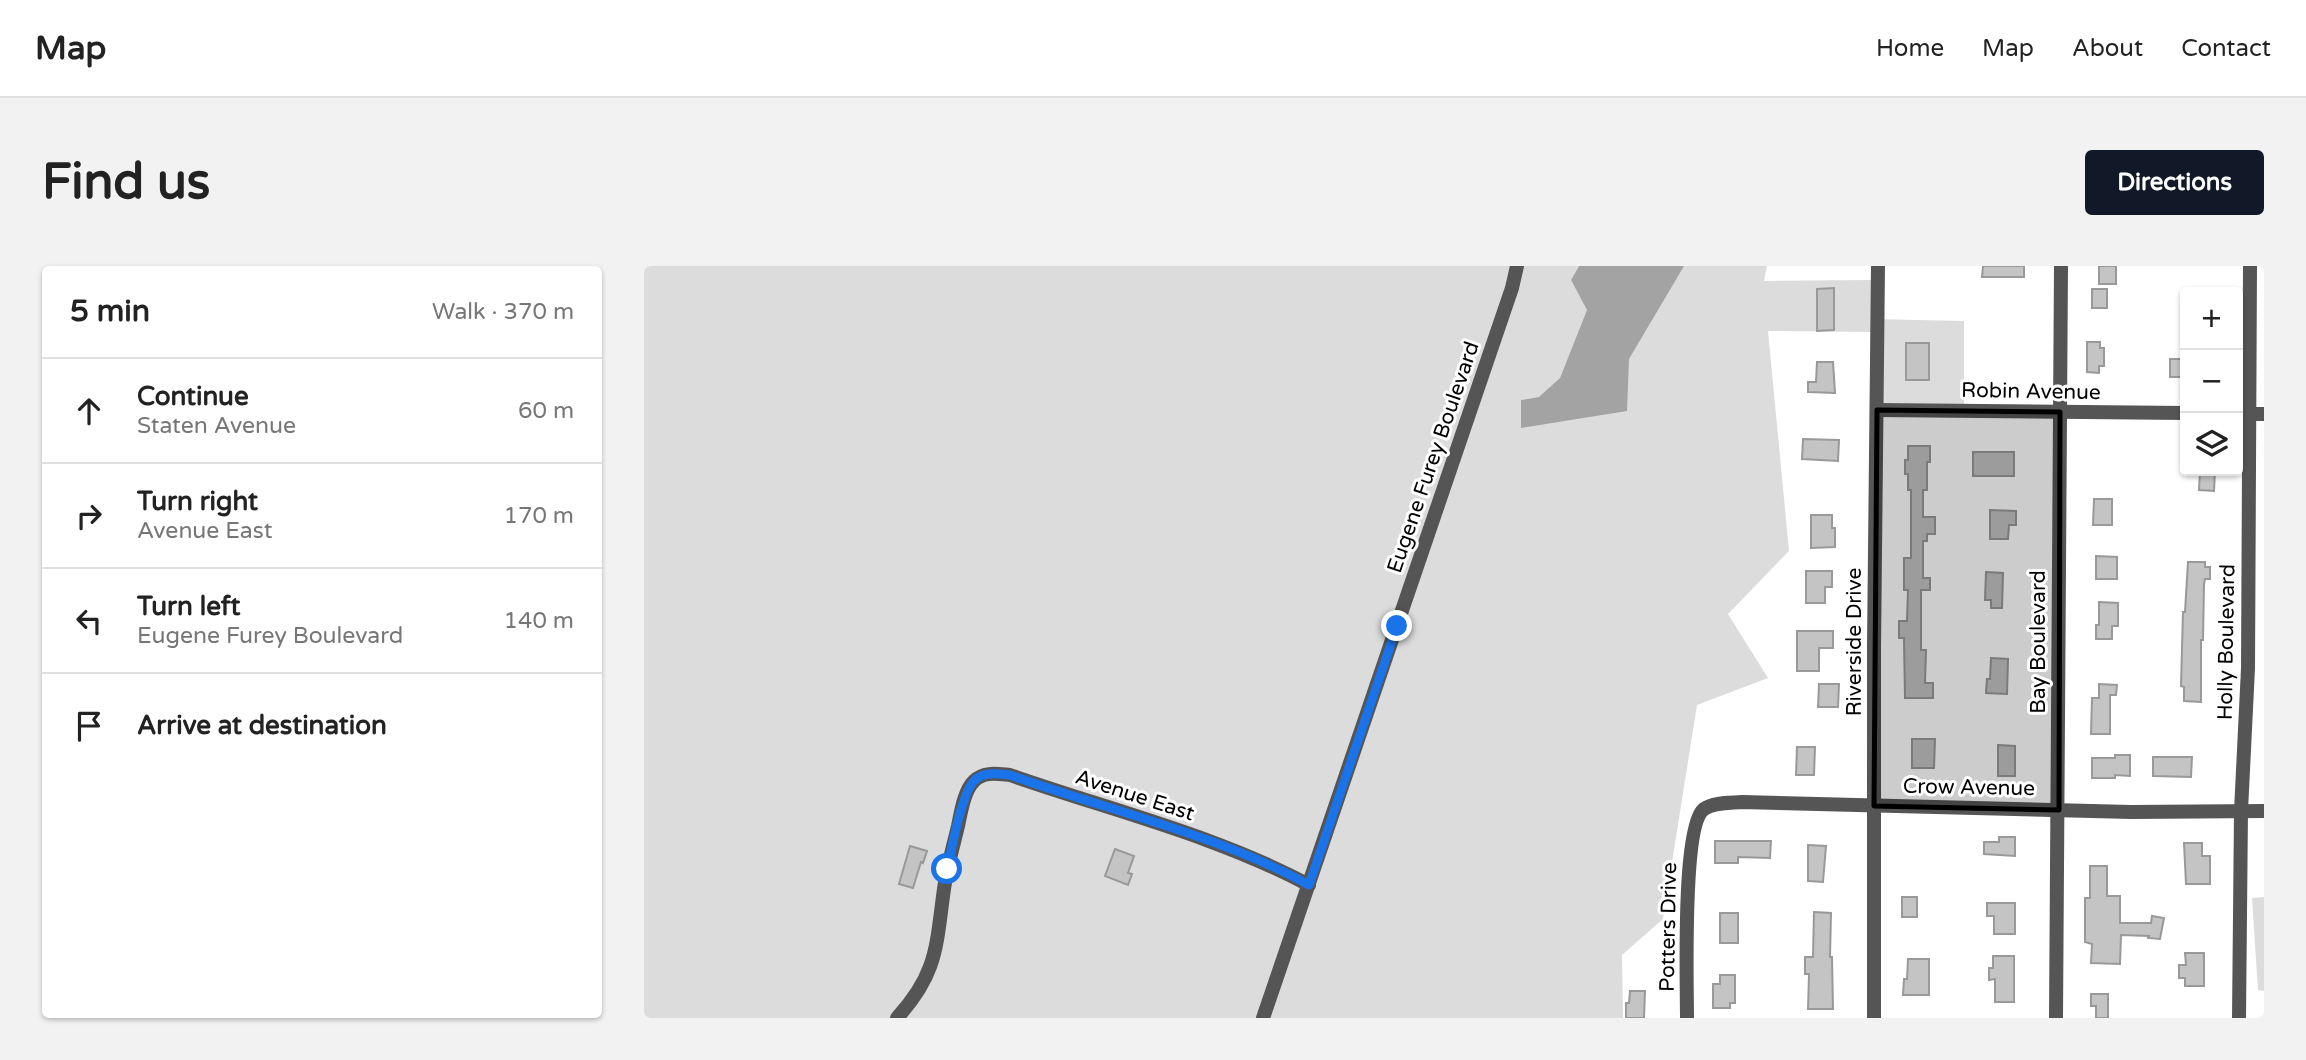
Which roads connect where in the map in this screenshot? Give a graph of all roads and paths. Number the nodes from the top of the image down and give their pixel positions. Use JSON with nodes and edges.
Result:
{"nodes":[{"id":1,"x":1517,"y":266,"type":"edge"},
{"id":2,"x":1878,"y":266,"type":"edge"},
{"id":3,"x":2061,"y":266,"type":"edge"},
{"id":4,"x":2250,"y":266,"type":"edge"},
{"id":5,"x":1877,"y":410,"type":"junction"},
{"id":6,"x":2060,"y":412,"type":"junction"},
{"id":7,"x":2180,"y":413,"type":"edge"},
{"id":8,"x":2243,"y":414,"type":"edge"},
{"id":9,"x":2264,"y":414,"type":"edge"},
{"id":10,"x":1874,"y":806,"type":"junction"},
{"id":11,"x":2059,"y":810,"type":"junction"},
{"id":12,"x":2241,"y":811,"type":"junction"},
{"id":13,"x":2264,"y":811,"type":"edge"},
{"id":14,"x":1693,"y":837,"type":"joint"},
{"id":15,"x":1309,"y":885,"type":"junction"},
{"id":16,"x":897,"y":1018,"type":"edge"},
{"id":17,"x":1263,"y":1018,"type":"edge"},
{"id":18,"x":1687,"y":1018,"type":"edge"},
{"id":19,"x":1874,"y":1018,"type":"edge"},
{"id":20,"x":2056,"y":1018,"type":"edge"},
{"id":21,"x":2239,"y":1018,"type":"edge"}],
"edges":[{"from":1,"to":15,"type":"street","name":"Eugene Furey Boulevard"},
{"from":2,"to":5,"type":"street","name":"Riverside Drive"},
{"from":3,"to":6,"type":"street","name":"Bay Boulevard"},
{"from":4,"to":8,"type":"street","name":"Holly Boulevard"},
{"from":5,"to":6,"type":"street","name":"Robin Avenue"},
{"from":5,"to":10,"type":"street","name":"Riverside Drive"},
{"from":6,"to":7,"type":"street","name":"Robin Avenue"},
{"from":6,"to":11,"type":"street","name":"Bay Boulevard"},
{"from":8,"to":9,"type":"street"},
{"from":8,"to":12,"type":"street","name":"Holly Boulevard"},
{"from":10,"to":11,"type":"street","name":"Crow Avenue"},
{"from":10,"to":14,"type":"street","name":"Crow Avenue"},
{"from":10,"to":19,"type":"street","name":"Riverside Drive"},
{"from":11,"to":12,"type":"street","name":"Crow Avenue"},
{"from":11,"to":20,"type":"street","name":"Bay Boulevard"},
{"from":12,"to":13,"type":"street","name":"Crow Avenue"},
{"from":12,"to":21,"type":"street","name":"Holly Boulevard"},
{"from":14,"to":18,"type":"street","name":"Potters Drive"},
{"from":15,"to":16,"type":"street","name":"Avenue East"},
{"from":15,"to":17,"type":"street","name":"Eugene Furey Boulevard"}]}
